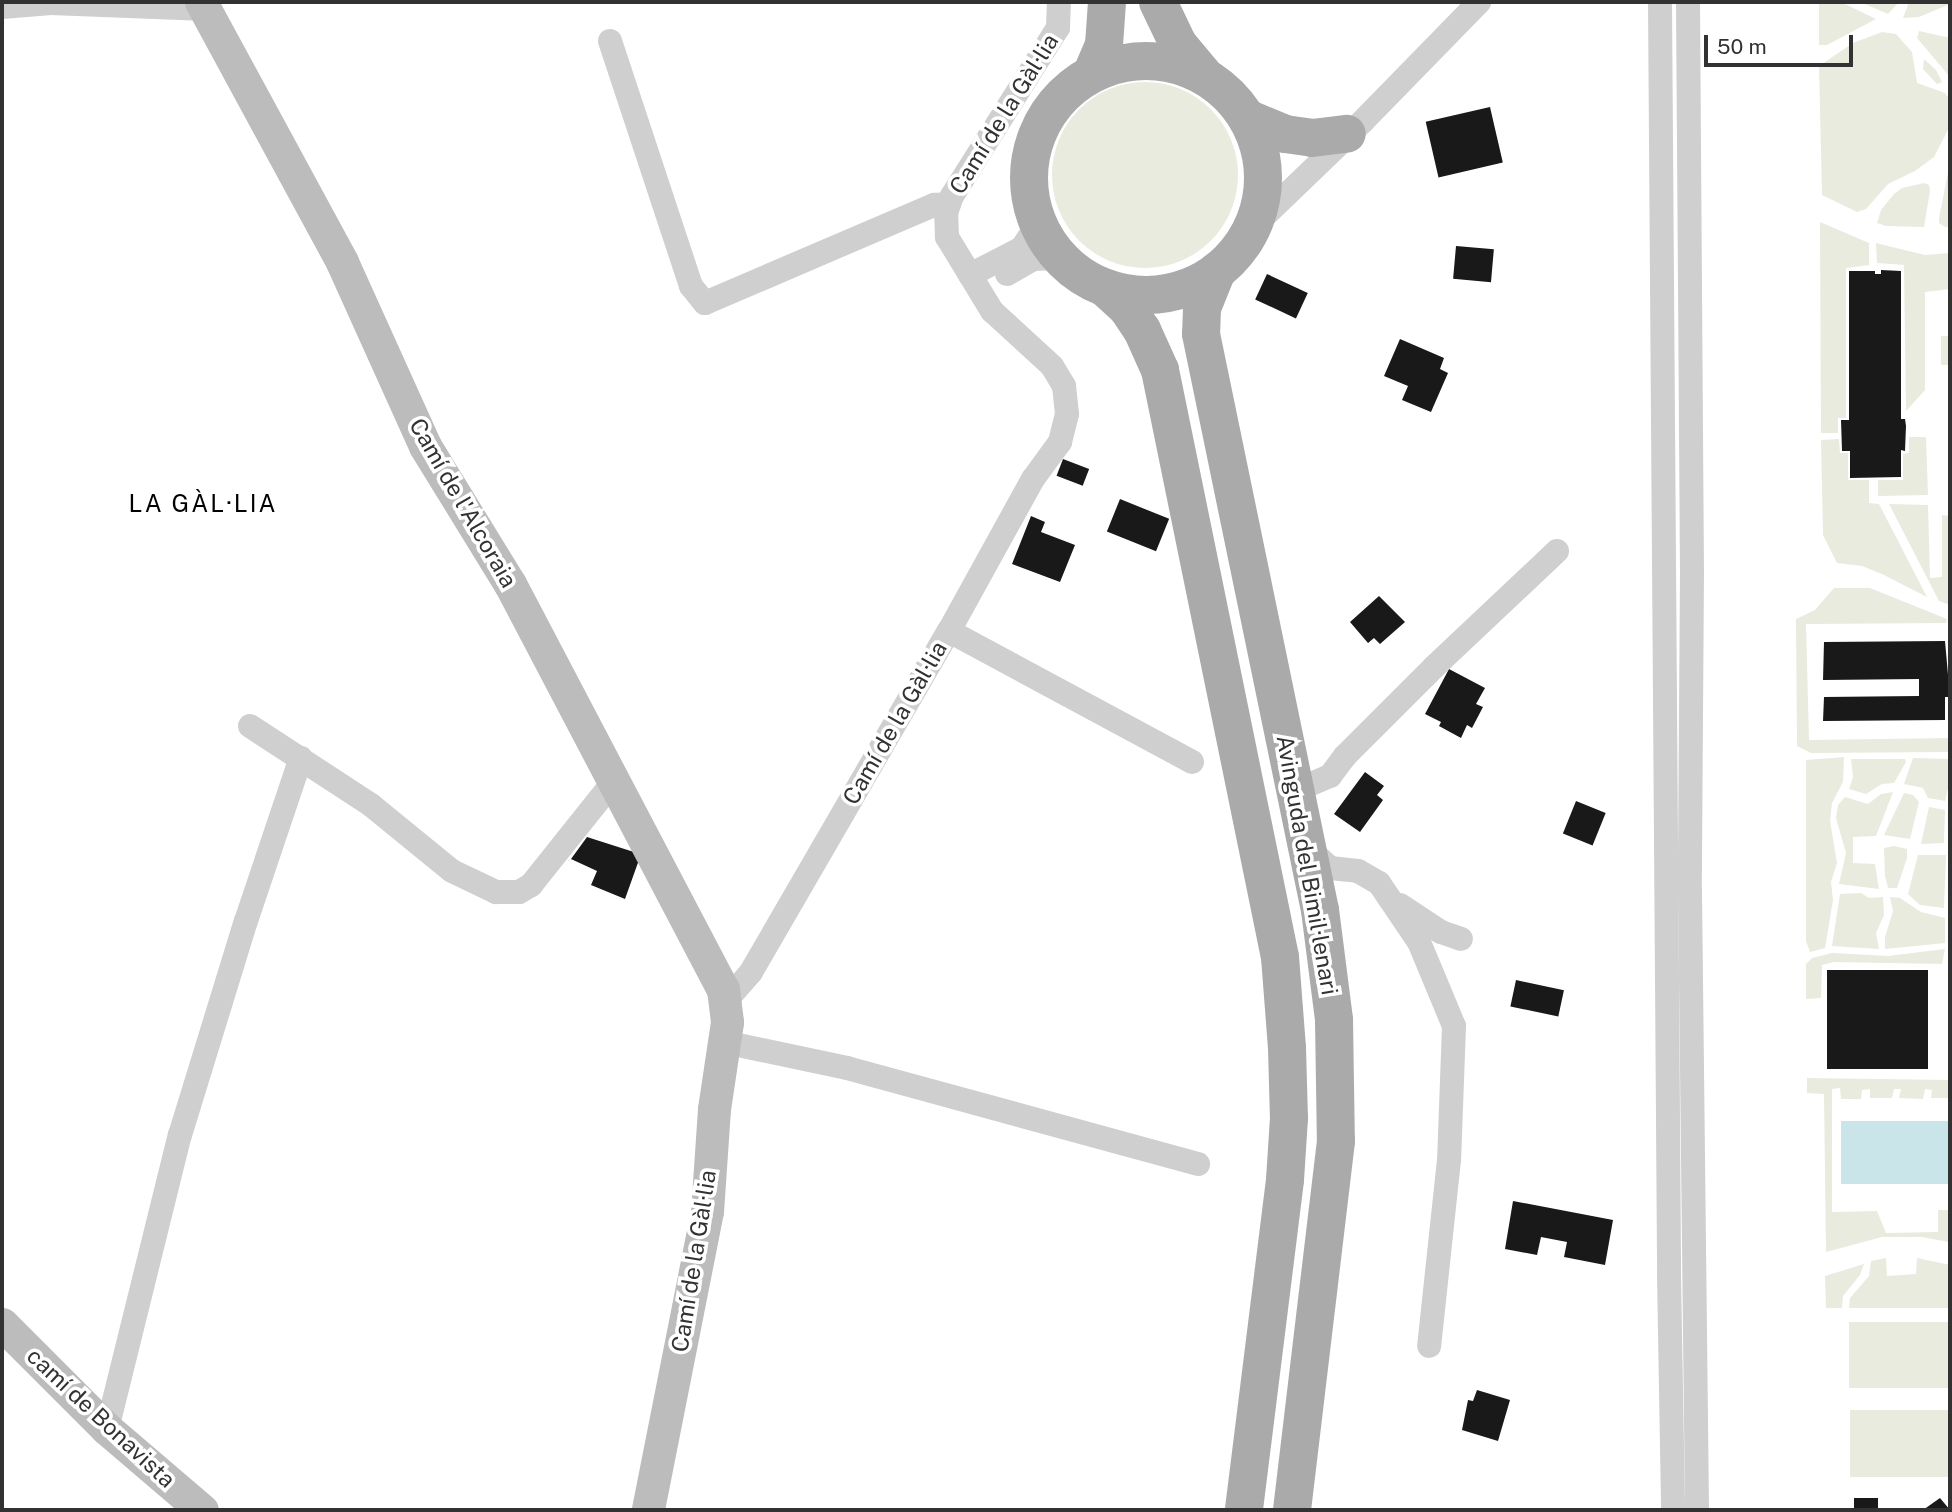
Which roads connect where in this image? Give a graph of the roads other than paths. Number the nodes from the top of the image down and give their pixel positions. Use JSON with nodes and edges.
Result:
{"nodes":[{"id":1,"x":1059,"y":2,"type":"edge"},
{"id":2,"x":1107,"y":2,"type":"edge"},
{"id":3,"x":1158,"y":2,"type":"edge"},
{"id":4,"x":1479,"y":2,"type":"edge"},
{"id":5,"x":1661,"y":2,"type":"edge"},
{"id":6,"x":1688,"y":2,"type":"edge"},
{"id":7,"x":203,"y":6,"type":"edge"},
{"id":8,"x":2,"y":7,"type":"edge"},
{"id":9,"x":610,"y":41,"type":"dead end"},
{"id":10,"x":1092,"y":73,"type":"junction"},
{"id":11,"x":1204,"y":75,"type":"junction"},
{"id":12,"x":1247,"y":118,"type":"junction"},
{"id":13,"x":1347,"y":134,"type":"junction"},
{"id":14,"x":949,"y":204,"type":"junction"},
{"id":15,"x":1038,"y":223,"type":"junction"},
{"id":16,"x":1252,"y":228,"type":"junction"},
{"id":17,"x":1058,"y":258,"type":"junction"},
{"id":18,"x":1217,"y":271,"type":"junction"},
{"id":19,"x":974,"y":282,"type":"junction"},
{"id":20,"x":1105,"y":288,"type":"junction"},
{"id":21,"x":1558,"y":551,"type":"dead end"},
{"id":22,"x":949,"y":631,"type":"junction"},
{"id":23,"x":250,"y":726,"type":"dead end"},
{"id":24,"x":301,"y":758,"type":"junction"},
{"id":25,"x":1192,"y":762,"type":"dead end"},
{"id":26,"x":1293,"y":778,"type":"junction"},
{"id":27,"x":614,"y":781,"type":"junction"},
{"id":28,"x":1307,"y":848,"type":"junction"},
{"id":29,"x":1391,"y":899,"type":"junction"},
{"id":30,"x":1461,"y":939,"type":"dead end"},
{"id":31,"x":725,"y":1002,"type":"junction"},
{"id":32,"x":724,"y":1042,"type":"junction"},
{"id":33,"x":1198,"y":1164,"type":"dead end"},
{"id":34,"x":2,"y":1324,"type":"edge"},
{"id":35,"x":1429,"y":1346,"type":"dead end"},
{"id":36,"x":107,"y":1429,"type":"junction"},
{"id":37,"x":202,"y":1510,"type":"edge"},
{"id":38,"x":648,"y":1510,"type":"edge"},
{"id":39,"x":1244,"y":1510,"type":"edge"},
{"id":40,"x":1293,"y":1510,"type":"edge"},
{"id":41,"x":1673,"y":1510,"type":"edge"},
{"id":42,"x":1697,"y":1510,"type":"edge"}],
"edges":[{"from":1,"to":14,"type":"street","name":"Camí de la Gàl·lia"},
{"from":2,"to":10,"type":"main road"},
{"from":3,"to":11,"type":"main road"},
{"from":4,"to":13,"type":"street"},
{"from":5,"to":41,"type":"street"},
{"from":6,"to":42,"type":"street"},
{"from":7,"to":8,"type":"street"},
{"from":7,"to":27,"type":"street","name":"Camí de l'Alcoraia"},
{"from":9,"to":14,"type":"street"},
{"from":10,"to":11,"type":"main road"},
{"from":10,"to":15,"type":"main road"},
{"from":11,"to":12,"type":"main road"},
{"from":12,"to":13,"type":"main road"},
{"from":12,"to":16,"type":"main road"},
{"from":13,"to":16,"type":"street"},
{"from":14,"to":19,"type":"street","name":"Camí de la Gàl·lia"},
{"from":15,"to":17,"type":"main road"},
{"from":15,"to":19,"type":"street"},
{"from":16,"to":18,"type":"main road"},
{"from":17,"to":19,"type":"street"},
{"from":17,"to":20,"type":"main road"},
{"from":18,"to":20,"type":"main road"},
{"from":18,"to":26,"type":"main road","name":"Avinguda del Bimil·lenari"},
{"from":19,"to":22,"type":"street","name":"Camí de la Gàl·lia"},
{"from":20,"to":39,"type":"main road","name":"Avinguda del Bimil·lenari"},
{"from":21,"to":26,"type":"street"},
{"from":22,"to":25,"type":"street"},
{"from":22,"to":31,"type":"street","name":"Camí de la Gàl·lia"},
{"from":23,"to":24,"type":"street"},
{"from":24,"to":27,"type":"street"},
{"from":24,"to":36,"type":"street"},
{"from":26,"to":28,"type":"main road","name":"Avinguda del Bimil·lenari"},
{"from":27,"to":31,"type":"street","name":"Camí de l'Alcoraia"},
{"from":28,"to":29,"type":"street"},
{"from":28,"to":40,"type":"main road","name":"Avinguda del Bimil·lenari"},
{"from":29,"to":30,"type":"street"},
{"from":29,"to":35,"type":"street"},
{"from":31,"to":32,"type":"street","name":"Camí de la Gàl·lia"},
{"from":32,"to":33,"type":"street"},
{"from":32,"to":38,"type":"street","name":"Camí de la Gàl·lia"},
{"from":34,"to":36,"type":"street","name":"camí de Bonavista"},
{"from":36,"to":37,"type":"street","name":"camí de Bonavista"}]}
